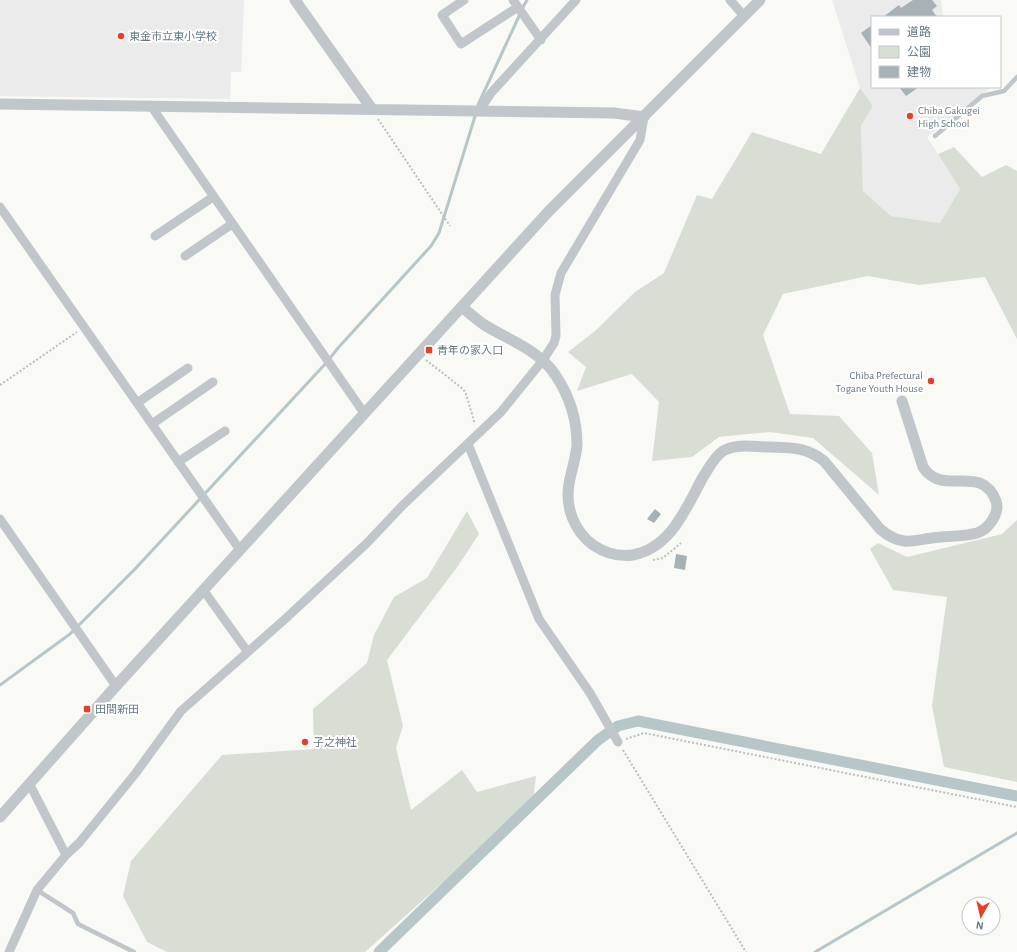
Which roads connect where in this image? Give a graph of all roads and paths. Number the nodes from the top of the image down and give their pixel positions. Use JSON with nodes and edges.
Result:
{"nodes":[{"id":1,"x":296,"y":0,"type":"edge"},
{"id":2,"x":464,"y":0,"type":"edge"},
{"id":3,"x":576,"y":0,"type":"edge"},
{"id":4,"x":730,"y":0,"type":"edge"},
{"id":5,"x":760,"y":0,"type":"edge"},
{"id":6,"x":515,"y":3,"type":"edge"},
{"id":7,"x":744,"y":16,"type":"junction"},
{"id":8,"x":541,"y":40,"type":"junction"},
{"id":9,"x":1017,"y":77,"type":"edge"},
{"id":10,"x":0,"y":104,"type":"edge"},
{"id":11,"x":151,"y":106,"type":"junction"},
{"id":12,"x":372,"y":109,"type":"junction"},
{"id":13,"x":479,"y":111,"type":"junction"},
{"id":14,"x":644,"y":117,"type":"junction"},
{"id":15,"x":935,"y":136,"type":"dead end"},
{"id":16,"x":213,"y":197,"type":"junction"},
{"id":17,"x":0,"y":208,"type":"edge"},
{"id":18,"x":232,"y":224,"type":"junction"},
{"id":19,"x":450,"y":226,"type":"dead end"},
{"id":20,"x":155,"y":236,"type":"dead end"},
{"id":21,"x":186,"y":256,"type":"dead end"},
{"id":22,"x":462,"y":307,"type":"junction"},
{"id":23,"x":84,"y":327,"type":"junction"},
{"id":24,"x":419,"y":355,"type":"junction"},
{"id":25,"x":543,"y":360,"type":"junction"},
{"id":26,"x":188,"y":368,"type":"dead end"},
{"id":27,"x":214,"y":382,"type":"dead end"},
{"id":28,"x":0,"y":385,"type":"edge"},
{"id":29,"x":902,"y":401,"type":"dead end"},
{"id":30,"x":137,"y":402,"type":"junction"},
{"id":31,"x":364,"y":413,"type":"junction"},
{"id":32,"x":152,"y":424,"type":"junction"},
{"id":33,"x":225,"y":431,"type":"dead end"},
{"id":34,"x":478,"y":434,"type":"junction"},
{"id":35,"x":468,"y":444,"type":"junction"},
{"id":36,"x":178,"y":462,"type":"junction"},
{"id":37,"x":0,"y":519,"type":"edge"},
{"id":38,"x":240,"y":550,"type":"junction"},
{"id":39,"x":204,"y":591,"type":"junction"},
{"id":40,"x":247,"y":651,"type":"junction"},
{"id":41,"x":116,"y":686,"type":"junction"},
{"id":42,"x":618,"y":742,"type":"junction"},
{"id":43,"x":29,"y":782,"type":"junction"},
{"id":44,"x":1017,"y":807,"type":"edge"},
{"id":45,"x":0,"y":816,"type":"edge"},
{"id":46,"x":66,"y":855,"type":"junction"},
{"id":47,"x":38,"y":890,"type":"junction"},
{"id":48,"x":9,"y":952,"type":"edge"},
{"id":49,"x":134,"y":952,"type":"edge"},
{"id":50,"x":746,"y":952,"type":"edge"}],
"edges":[{"from":1,"to":12,"type":"street"},
{"from":2,"to":6,"type":"street"},
{"from":3,"to":8,"type":"street"},
{"from":4,"to":7,"type":"street"},
{"from":5,"to":7,"type":"street"},
{"from":6,"to":8,"type":"street"},
{"from":7,"to":14,"type":"street"},
{"from":8,"to":13,"type":"street"},
{"from":9,"to":15,"type":"lane"},
{"from":10,"to":11,"type":"street"},
{"from":11,"to":12,"type":"street"},
{"from":11,"to":16,"type":"street"},
{"from":12,"to":13,"type":"street"},
{"from":12,"to":19,"type":"path"},
{"from":13,"to":14,"type":"street"},
{"from":14,"to":22,"type":"street"},
{"from":14,"to":25,"type":"street"},
{"from":16,"to":18,"type":"street"},
{"from":16,"to":20,"type":"street"},
{"from":17,"to":23,"type":"street"},
{"from":18,"to":21,"type":"street"},
{"from":18,"to":31,"type":"street"},
{"from":22,"to":24,"type":"street"},
{"from":22,"to":25,"type":"street"},
{"from":23,"to":28,"type":"path"},
{"from":23,"to":30,"type":"street"},
{"from":24,"to":31,"type":"street"},
{"from":24,"to":34,"type":"path"},
{"from":25,"to":29,"type":"street"},
{"from":25,"to":34,"type":"street"},
{"from":26,"to":30,"type":"street"},
{"from":27,"to":32,"type":"street"},
{"from":30,"to":32,"type":"street"},
{"from":31,"to":38,"type":"street"},
{"from":32,"to":36,"type":"street"},
{"from":33,"to":36,"type":"street"},
{"from":34,"to":35,"type":"street"},
{"from":35,"to":40,"type":"street"},
{"from":35,"to":42,"type":"street"},
{"from":36,"to":38,"type":"street"},
{"from":37,"to":41,"type":"street"},
{"from":38,"to":39,"type":"street"},
{"from":39,"to":40,"type":"street"},
{"from":39,"to":41,"type":"street"},
{"from":40,"to":46,"type":"street"},
{"from":41,"to":43,"type":"street"},
{"from":42,"to":44,"type":"path"},
{"from":42,"to":50,"type":"path"},
{"from":43,"to":45,"type":"street"},
{"from":43,"to":46,"type":"street"},
{"from":46,"to":47,"type":"street"},
{"from":47,"to":48,"type":"street"},
{"from":47,"to":49,"type":"lane"}]}
